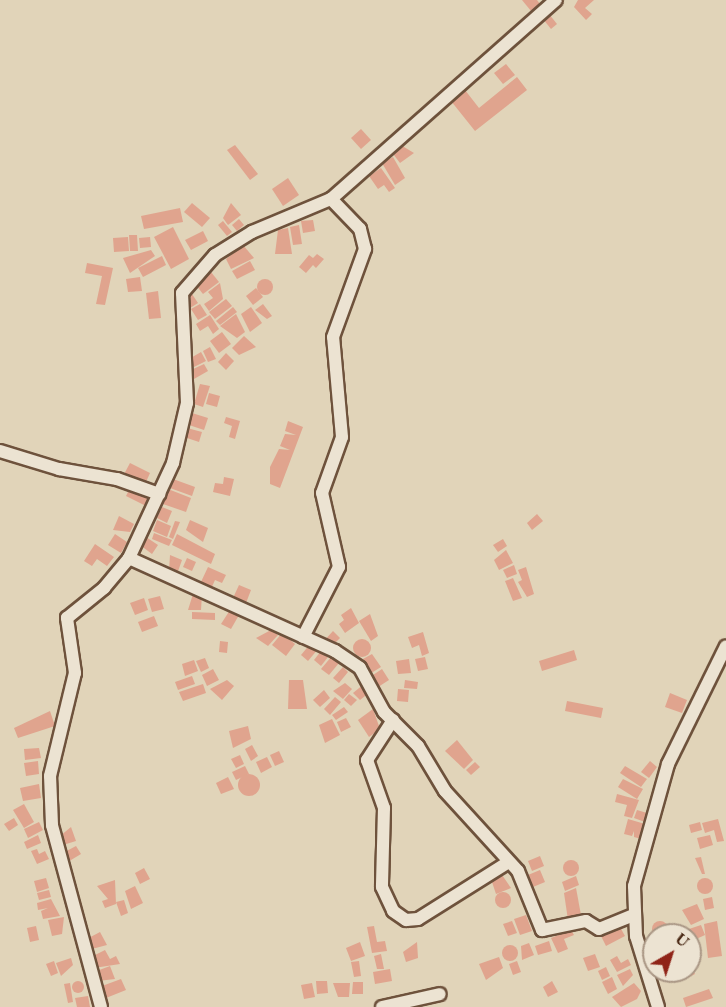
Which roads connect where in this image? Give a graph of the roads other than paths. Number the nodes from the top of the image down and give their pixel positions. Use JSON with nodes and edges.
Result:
{"nodes":[{"id":1,"x":556,"y":0,"type":"edge"},
{"id":2,"x":332,"y":199,"type":"junction"},
{"id":3,"x":0,"y":452,"type":"edge"},
{"id":4,"x":159,"y":494,"type":"junction"},
{"id":5,"x":129,"y":558,"type":"junction"},
{"id":6,"x":303,"y":637,"type":"junction"},
{"id":7,"x":726,"y":646,"type":"edge"},
{"id":8,"x":393,"y":720,"type":"junction"},
{"id":9,"x":507,"y":863,"type":"junction"},
{"id":10,"x":633,"y":915,"type":"junction"},
{"id":11,"x":440,"y":994,"type":"dead end"},
{"id":12,"x":101,"y":1007,"type":"edge"},
{"id":13,"x":382,"y":1007,"type":"edge"},
{"id":14,"x":658,"y":1007,"type":"edge"}],
"edges":[{"from":1,"to":2,"type":"street"},
{"from":2,"to":4,"type":"street"},
{"from":2,"to":6,"type":"street"},
{"from":3,"to":4,"type":"street"},
{"from":4,"to":5,"type":"street"},
{"from":5,"to":6,"type":"street"},
{"from":5,"to":12,"type":"street"},
{"from":6,"to":8,"type":"street"},
{"from":7,"to":10,"type":"street"},
{"from":8,"to":9,"type":"street"},
{"from":8,"to":9,"type":"street"},
{"from":9,"to":10,"type":"street"},
{"from":10,"to":14,"type":"street"},
{"from":11,"to":13,"type":"street"}]}
